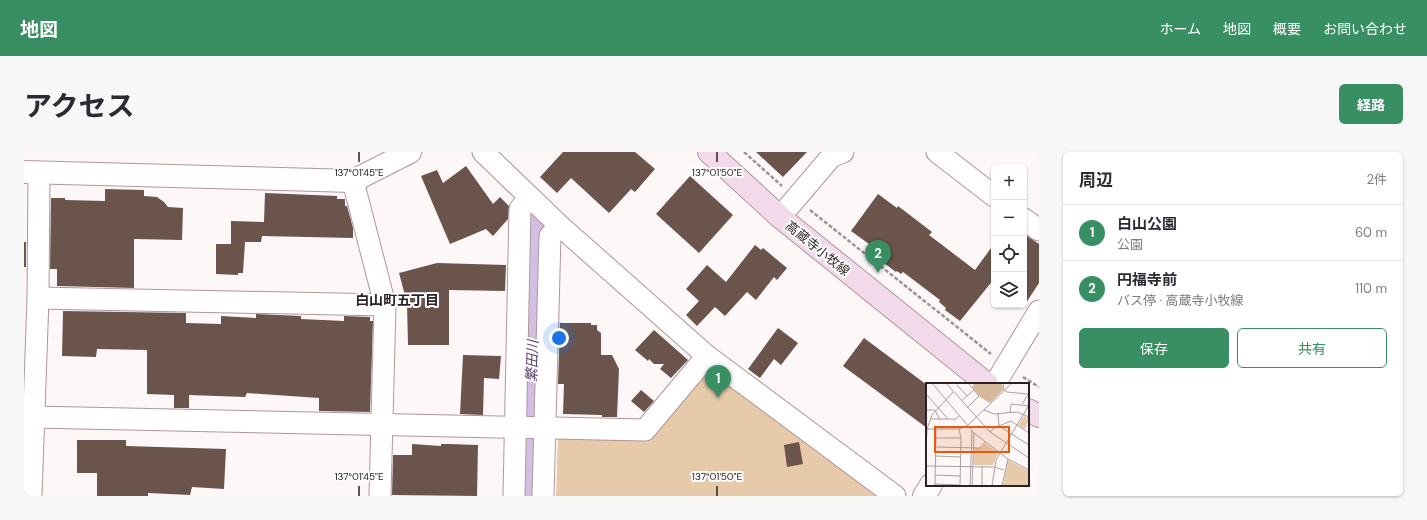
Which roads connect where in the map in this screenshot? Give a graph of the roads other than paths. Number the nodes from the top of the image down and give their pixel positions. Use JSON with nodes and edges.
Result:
{"nodes":[{"id":1,"x":410,"y":152,"type":"edge"},
{"id":2,"x":483,"y":152,"type":"edge"},
{"id":3,"x":709,"y":152,"type":"edge"},
{"id":4,"x":843,"y":152,"type":"edge"},
{"id":5,"x":937,"y":152,"type":"edge"},
{"id":6,"x":31,"y":172,"type":"edge"},
{"id":7,"x":353,"y":181,"type":"junction"},
{"id":8,"x":991,"y":194,"type":"edge"},
{"id":9,"x":529,"y":198,"type":"junction"},
{"id":10,"x":780,"y":217,"type":"junction"},
{"id":11,"x":1027,"y":221,"type":"edge"},
{"id":12,"x":560,"y":226,"type":"junction"},
{"id":13,"x":1039,"y":230,"type":"edge"},
{"id":14,"x":38,"y":298,"type":"junction"},
{"id":15,"x":385,"y":305,"type":"junction"},
{"id":16,"x":1039,"y":311,"type":"edge"},
{"id":17,"x":707,"y":356,"type":"junction"},
{"id":18,"x":986,"y":383,"type":"edge"},
{"id":19,"x":996,"y":383,"type":"edge"},
{"id":20,"x":1029,"y":411,"type":"edge"},
{"id":21,"x":1039,"y":416,"type":"edge"},
{"id":22,"x":33,"y":417,"type":"junction"},
{"id":23,"x":382,"y":424,"type":"junction"},
{"id":24,"x":516,"y":427,"type":"junction"},
{"id":25,"x":545,"y":428,"type":"junction"},
{"id":26,"x":930,"y":486,"type":"edge"},
{"id":27,"x":31,"y":496,"type":"edge"},
{"id":28,"x":380,"y":496,"type":"edge"},
{"id":29,"x":514,"y":496,"type":"edge"},
{"id":30,"x":543,"y":496,"type":"edge"},
{"id":31,"x":896,"y":496,"type":"edge"},
{"id":32,"x":924,"y":496,"type":"edge"}],
"edges":[{"from":1,"to":7,"type":"street"},
{"from":2,"to":9,"type":"street"},
{"from":3,"to":10,"type":"main road","name":"高蔵寺小牧線"},
{"from":4,"to":10,"type":"street"},
{"from":5,"to":8,"type":"street"},
{"from":6,"to":7,"type":"street"},
{"from":6,"to":14,"type":"street"},
{"from":7,"to":15,"type":"street"},
{"from":9,"to":12,"type":"street"},
{"from":9,"to":24,"type":"street"},
{"from":10,"to":18,"type":"main road","name":"高蔵寺小牧線"},
{"from":11,"to":13,"type":"street"},
{"from":12,"to":17,"type":"street"},
{"from":12,"to":25,"type":"street"},
{"from":14,"to":15,"type":"street"},
{"from":14,"to":22,"type":"street"},
{"from":15,"to":23,"type":"street"},
{"from":16,"to":19,"type":"street"},
{"from":17,"to":25,"type":"street"},
{"from":17,"to":31,"type":"street"},
{"from":20,"to":21,"type":"main road"},
{"from":22,"to":23,"type":"street"},
{"from":22,"to":27,"type":"street"},
{"from":23,"to":24,"type":"street"},
{"from":23,"to":28,"type":"street"},
{"from":24,"to":25,"type":"street"},
{"from":24,"to":29,"type":"street"},
{"from":25,"to":30,"type":"street"},
{"from":26,"to":32,"type":"street"}]}
